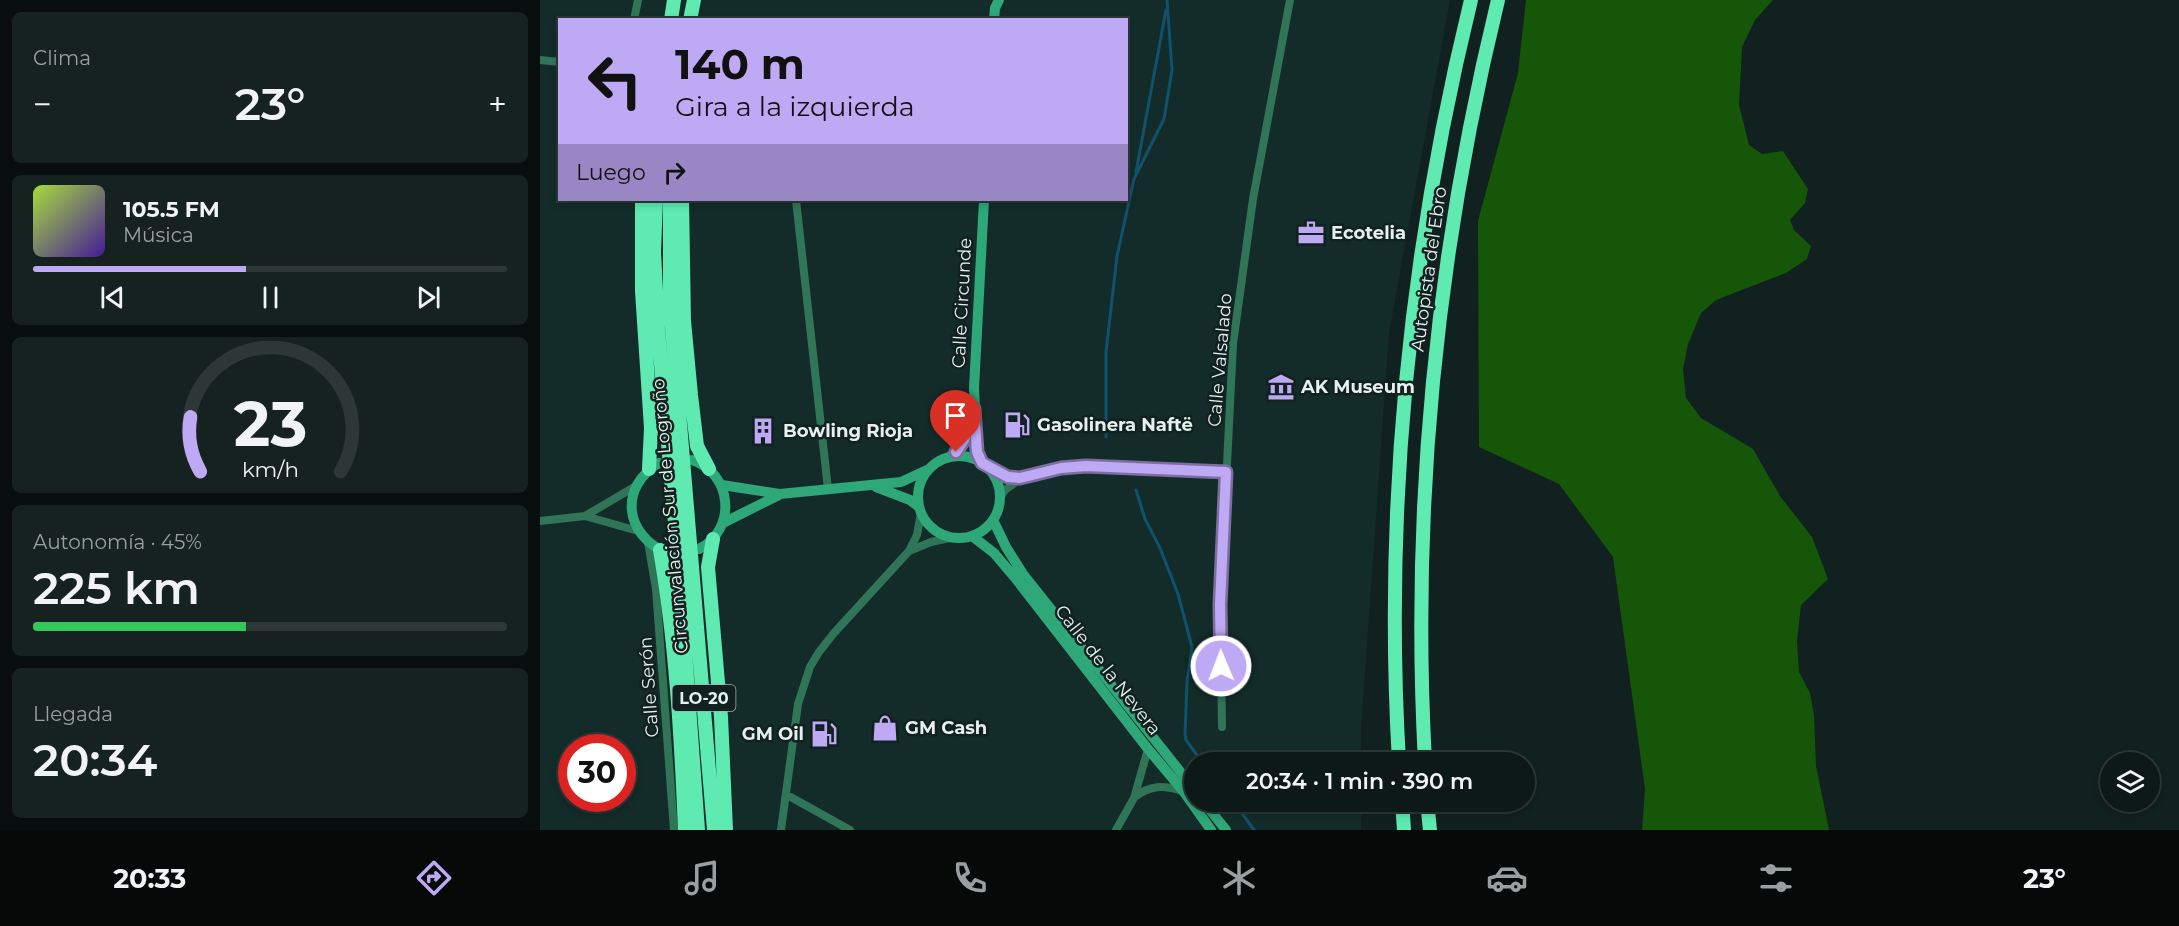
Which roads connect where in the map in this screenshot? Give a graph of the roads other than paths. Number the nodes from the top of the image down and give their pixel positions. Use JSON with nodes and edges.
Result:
{"nodes":[{"id":1,"x":638,"y":0,"type":"edge"},
{"id":2,"x":674,"y":0,"type":"edge"},
{"id":3,"x":1290,"y":0,"type":"edge"},
{"id":4,"x":1471,"y":0,"type":"edge"},
{"id":5,"x":1498,"y":0,"type":"edge"},
{"id":6,"x":634,"y":18,"type":"edge"},
{"id":7,"x":671,"y":18,"type":"edge"},
{"id":8,"x":540,"y":60,"type":"edge"},
{"id":9,"x":558,"y":62,"type":"edge"},
{"id":10,"x":642,"y":201,"type":"edge"},
{"id":11,"x":656,"y":201,"type":"edge"},
{"id":12,"x":670,"y":201,"type":"edge"},
{"id":13,"x":682,"y":201,"type":"edge"},
{"id":14,"x":796,"y":201,"type":"edge"},
{"id":15,"x":984,"y":201,"type":"edge"},
{"id":16,"x":974,"y":409,"type":"junction"},
{"id":17,"x":949,"y":457,"type":"junction"},
{"id":18,"x":692,"y":460,"type":"dead end"},
{"id":19,"x":985,"y":465,"type":"junction"},
{"id":20,"x":654,"y":466,"type":"joint"},
{"id":21,"x":709,"y":469,"type":"junction"},
{"id":22,"x":929,"y":469,"type":"junction"},
{"id":23,"x":1226,"y":472,"type":"junction"},
{"id":24,"x":1020,"y":478,"type":"junction"},
{"id":25,"x":722,"y":485,"type":"junction"},
{"id":26,"x":870,"y":485,"type":"junction"},
{"id":27,"x":636,"y":486,"type":"junction"},
{"id":28,"x":828,"y":489,"type":"junction"},
{"id":29,"x":780,"y":494,"type":"junction"},
{"id":30,"x":1000,"y":498,"type":"junction"},
{"id":31,"x":920,"y":510,"type":"junction"},
{"id":32,"x":585,"y":516,"type":"junction"},
{"id":33,"x":993,"y":520,"type":"junction"},
{"id":34,"x":540,"y":521,"type":"edge"},
{"id":35,"x":723,"y":523,"type":"junction"},
{"id":36,"x":638,"y":531,"type":"junction"},
{"id":37,"x":972,"y":536,"type":"junction"},
{"id":38,"x":954,"y":537,"type":"junction"},
{"id":39,"x":713,"y":539,"type":"junction"},
{"id":40,"x":658,"y":548,"type":"junction"},
{"id":41,"x":699,"y":549,"type":"dead end"},
{"id":42,"x":909,"y":551,"type":"junction"},
{"id":43,"x":686,"y":567,"type":"junction"},
{"id":44,"x":1222,"y":727,"type":"dead end"},
{"id":45,"x":1148,"y":749,"type":"junction"},
{"id":46,"x":1399,"y":752,"type":"edge"},
{"id":47,"x":1425,"y":752,"type":"edge"},
{"id":48,"x":1184,"y":783,"type":"edge"},
{"id":49,"x":1184,"y":785,"type":"edge"},
{"id":50,"x":1184,"y":789,"type":"edge"},
{"id":51,"x":787,"y":795,"type":"junction"},
{"id":52,"x":1134,"y":798,"type":"junction"},
{"id":53,"x":1201,"y":812,"type":"edge"},
{"id":54,"x":1212,"y":812,"type":"edge"},
{"id":55,"x":1403,"y":812,"type":"edge"},
{"id":56,"x":1428,"y":812,"type":"edge"},
{"id":57,"x":674,"y":830,"type":"edge"},
{"id":58,"x":685,"y":830,"type":"edge"},
{"id":59,"x":698,"y":830,"type":"edge"},
{"id":60,"x":714,"y":830,"type":"edge"},
{"id":61,"x":726,"y":830,"type":"edge"},
{"id":62,"x":781,"y":830,"type":"edge"},
{"id":63,"x":850,"y":830,"type":"edge"},
{"id":64,"x":1116,"y":830,"type":"edge"},
{"id":65,"x":1211,"y":830,"type":"edge"},
{"id":66,"x":1226,"y":830,"type":"edge"},
{"id":67,"x":1404,"y":830,"type":"edge"},
{"id":68,"x":1430,"y":830,"type":"edge"}],
"edges":[{"from":1,"to":6,"type":"street"},
{"from":2,"to":7,"type":"highway"},
{"from":3,"to":23,"type":"street","name":"Calle Valsalado"},
{"from":4,"to":46,"type":"highway","name":"Autopista del Ebro"},
{"from":5,"to":47,"type":"highway","name":"Autopista del Ebro"},
{"from":8,"to":9,"type":"street"},
{"from":10,"to":20,"type":"highway"},
{"from":11,"to":43,"type":"highway","name":"Circunvalación Sur de Logroño","number":"LO-20"},
{"from":12,"to":43,"type":"highway","name":"Circunvalación Sur de Logroño","number":"LO-20"},
{"from":13,"to":21,"type":"highway"},
{"from":14,"to":28,"type":"street"},
{"from":15,"to":16,"type":"main road","name":"Calle Circunde"},
{"from":16,"to":17,"type":"main road","name":"Calle Circunde"},
{"from":16,"to":19,"type":"main road","name":"Calle Circunde"},
{"from":17,"to":19,"type":"main road"},
{"from":17,"to":22,"type":"main road"},
{"from":18,"to":21,"type":"main road"},
{"from":19,"to":24,"type":"street"},
{"from":19,"to":30,"type":"main road"},
{"from":20,"to":27,"type":"main road"},
{"from":21,"to":25,"type":"main road"},
{"from":22,"to":26,"type":"main road"},
{"from":22,"to":31,"type":"main road"},
{"from":23,"to":24,"type":"street"},
{"from":23,"to":44,"type":"street","name":"Calle Valsalado"},
{"from":24,"to":30,"type":"street"},
{"from":25,"to":29,"type":"main road"},
{"from":25,"to":35,"type":"main road"},
{"from":26,"to":28,"type":"main road"},
{"from":26,"to":31,"type":"main road"},
{"from":27,"to":32,"type":"street"},
{"from":27,"to":36,"type":"main road"},
{"from":28,"to":29,"type":"main road"},
{"from":29,"to":35,"type":"main road"},
{"from":30,"to":33,"type":"main road"},
{"from":31,"to":38,"type":"main road"},
{"from":31,"to":42,"type":"street"},
{"from":32,"to":34,"type":"street"},
{"from":32,"to":36,"type":"street"},
{"from":33,"to":37,"type":"main road"},
{"from":33,"to":48,"type":"main road","name":"Calle de la Nevera"},
{"from":35,"to":39,"type":"main road"},
{"from":36,"to":40,"type":"main road"},
{"from":37,"to":38,"type":"main road"},
{"from":37,"to":45,"type":"main road","name":"Calle de la Nevera"},
{"from":38,"to":42,"type":"street"},
{"from":39,"to":41,"type":"main road"},
{"from":39,"to":61,"type":"highway"},
{"from":40,"to":57,"type":"street","name":"Calle Serón"},
{"from":40,"to":58,"type":"highway"},
{"from":42,"to":51,"type":"street"},
{"from":43,"to":59,"type":"highway","name":"Circunvalación Sur de Logroño","number":"LO-20"},
{"from":43,"to":60,"type":"highway","name":"Circunvalación Sur de Logroño","number":"LO-20"},
{"from":45,"to":49,"type":"main road","name":"Calle de la Nevera"},
{"from":45,"to":52,"type":"street"},
{"from":50,"to":52,"type":"street"},
{"from":51,"to":62,"type":"street"},
{"from":51,"to":63,"type":"street"},
{"from":52,"to":64,"type":"street"},
{"from":53,"to":65,"type":"main road","name":"Calle de la Nevera"},
{"from":54,"to":66,"type":"main road"},
{"from":55,"to":67,"type":"highway"},
{"from":56,"to":68,"type":"highway"}]}
